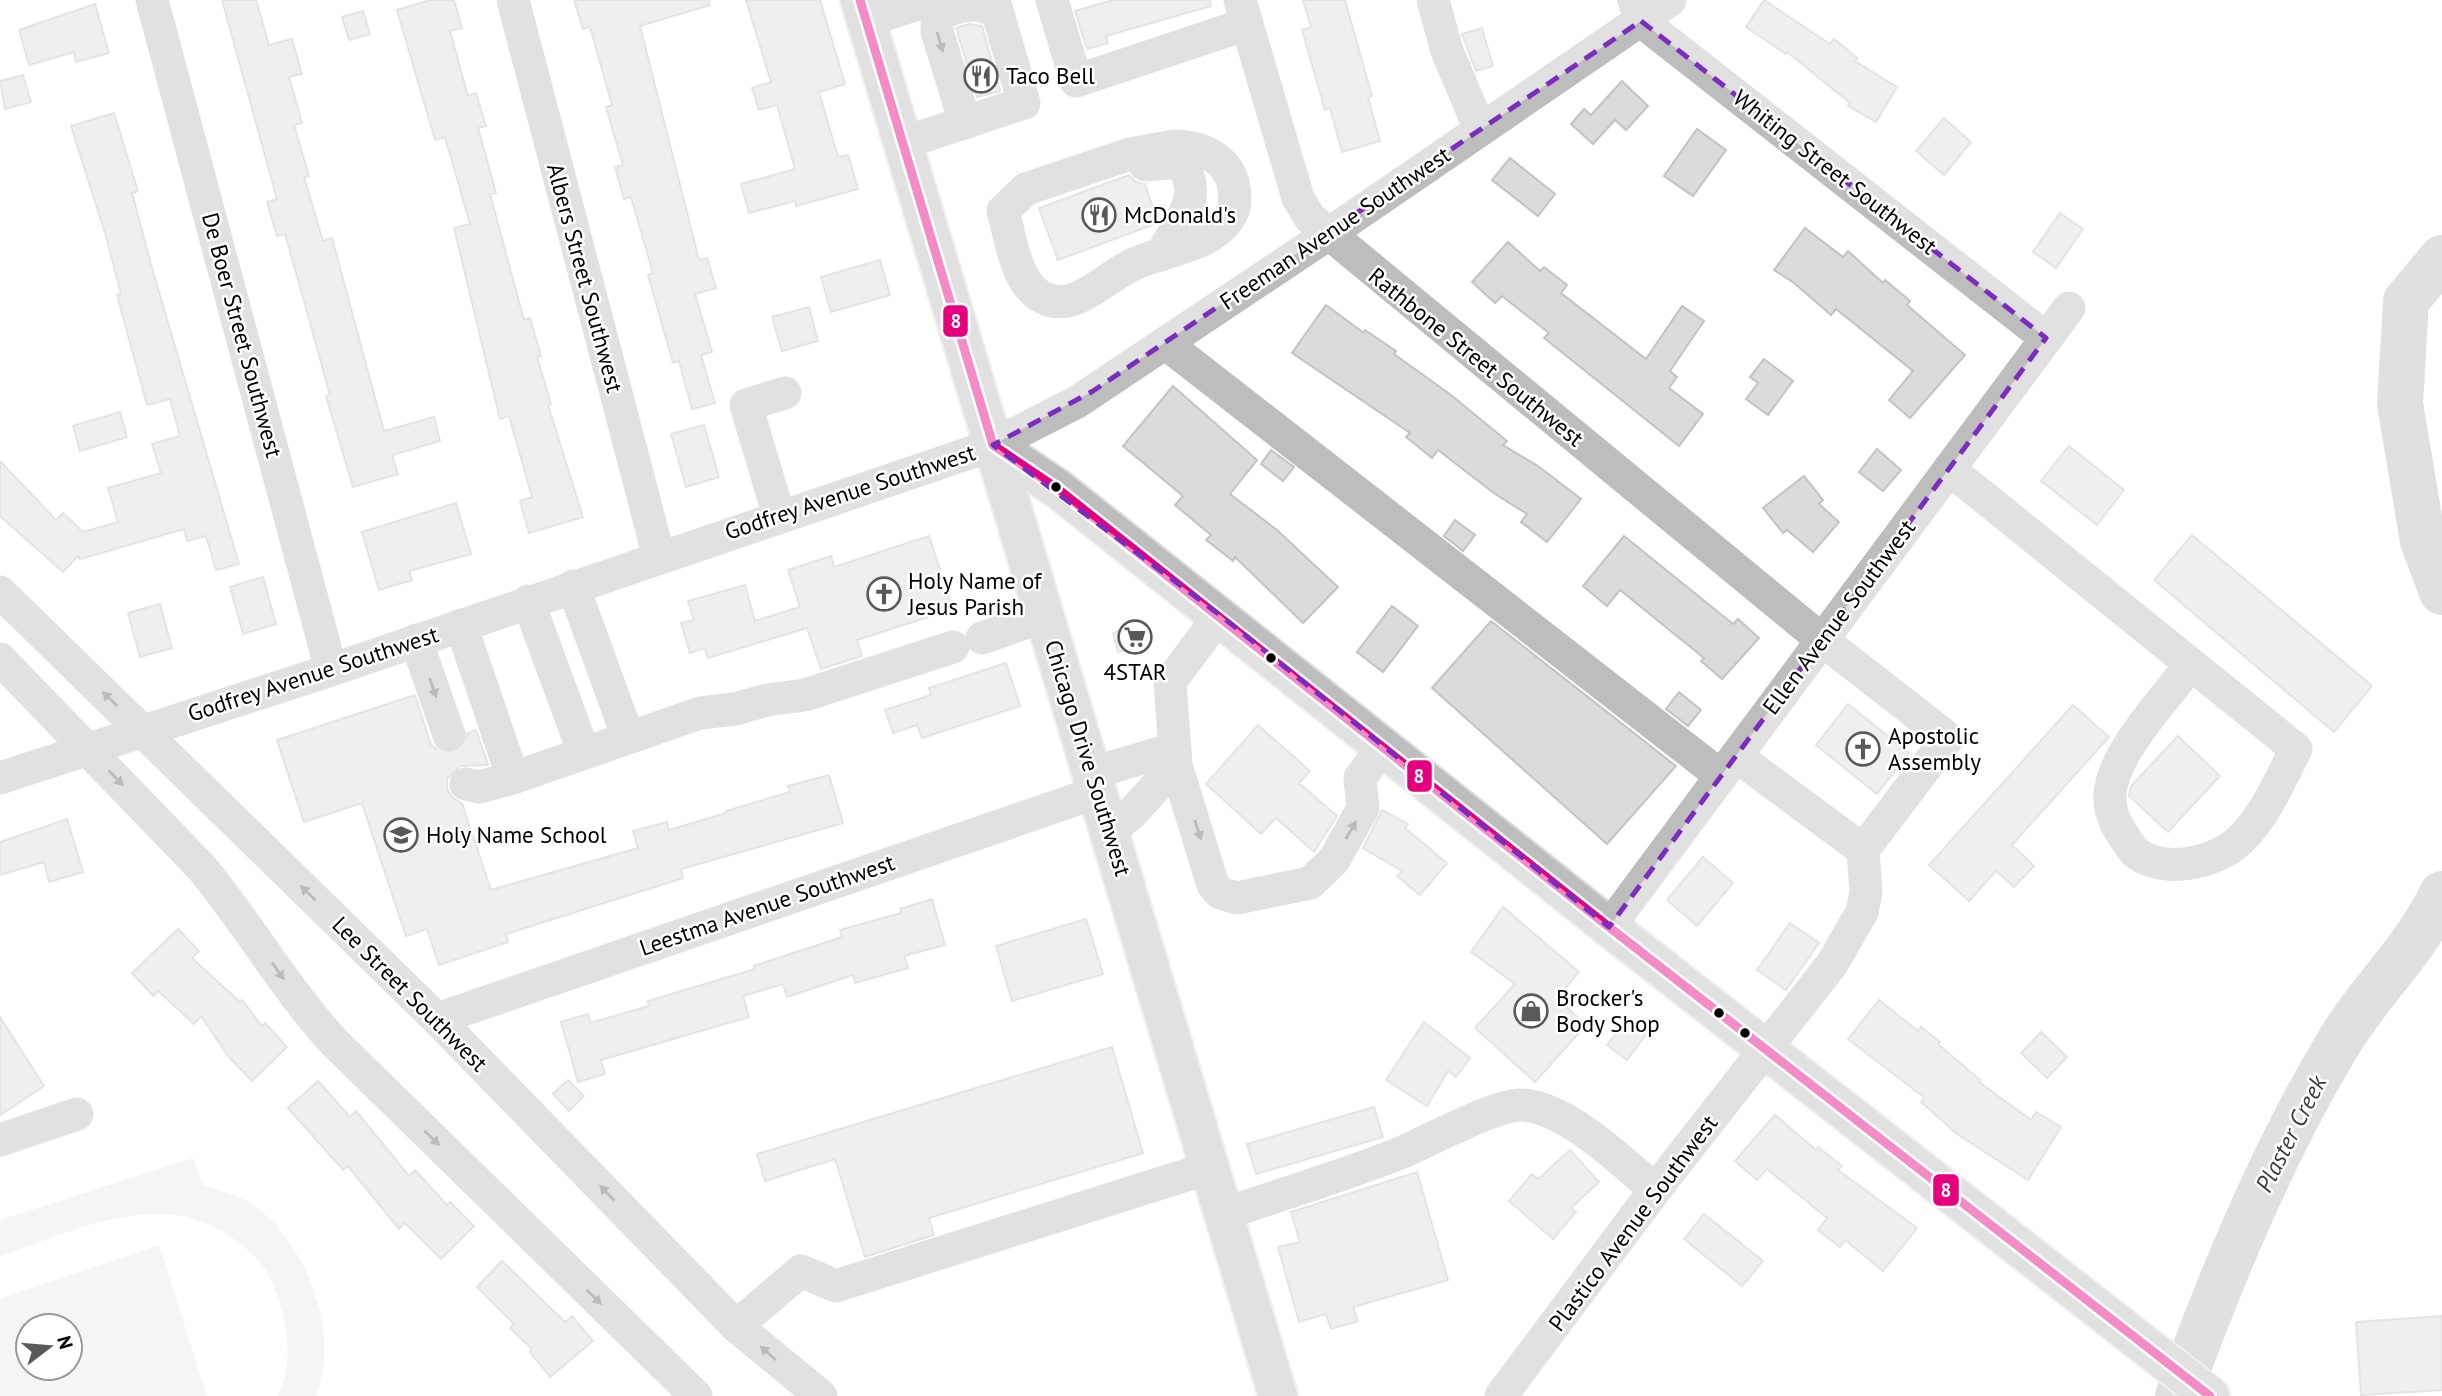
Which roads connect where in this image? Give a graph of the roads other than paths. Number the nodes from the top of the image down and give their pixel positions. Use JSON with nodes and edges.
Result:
{"nodes":[{"id":1,"x":152,"y":0,"type":"edge"},
{"id":2,"x":513,"y":0,"type":"edge"},
{"id":3,"x":929,"y":0,"type":"edge"},
{"id":4,"x":1052,"y":0,"type":"edge"},
{"id":5,"x":1433,"y":0,"type":"edge"},
{"id":6,"x":1670,"y":0,"type":"edge"},
{"id":7,"x":996,"y":6,"type":"edge"},
{"id":8,"x":863,"y":11,"type":"edge"},
{"id":9,"x":1637,"y":11,"type":"edge"},
{"id":10,"x":1243,"y":12,"type":"edge"},
{"id":11,"x":965,"y":123,"type":"junction"},
{"id":12,"x":1480,"y":129,"type":"junction"},
{"id":13,"x":903,"y":143,"type":"junction"},
{"id":14,"x":1003,"y":211,"type":"junction"},
{"id":15,"x":1327,"y":235,"type":"junction"},
{"id":16,"x":1166,"y":253,"type":"junction"},
{"id":17,"x":2069,"y":308,"type":"dead end"},
{"id":18,"x":2046,"y":338,"type":"junction"},
{"id":19,"x":1165,"y":342,"type":"junction"},
{"id":20,"x":785,"y":393,"type":"dead end"},
{"id":21,"x":993,"y":445,"type":"junction"},
{"id":22,"x":1949,"y":468,"type":"junction"},
{"id":23,"x":779,"y":516,"type":"junction"},
{"id":24,"x":659,"y":556,"type":"junction"},
{"id":25,"x":573,"y":586,"type":"junction"},
{"id":26,"x":0,"y":592,"type":"edge"},
{"id":27,"x":528,"y":601,"type":"junction"},
{"id":28,"x":1220,"y":615,"type":"junction"},
{"id":29,"x":1045,"y":616,"type":"junction"},
{"id":30,"x":461,"y":625,"type":"junction"},
{"id":31,"x":416,"y":640,"type":"junction"},
{"id":32,"x":1822,"y":640,"type":"junction"},
{"id":33,"x":0,"y":660,"type":"edge"},
{"id":34,"x":2191,"y":664,"type":"junction"},
{"id":35,"x":331,"y":670,"type":"junction"},
{"id":36,"x":142,"y":731,"type":"junction"},
{"id":37,"x":449,"y":736,"type":"tunnel mouth"},
{"id":38,"x":628,"y":737,"type":"junction"},
{"id":39,"x":1384,"y":746,"type":"junction"},
{"id":40,"x":88,"y":748,"type":"junction"},
{"id":41,"x":583,"y":753,"type":"junction"},
{"id":42,"x":1175,"y":757,"type":"junction"},
{"id":43,"x":1729,"y":766,"type":"junction"},
{"id":44,"x":0,"y":778,"type":"edge"},
{"id":45,"x":513,"y":778,"type":"junction"},
{"id":46,"x":1095,"y":782,"type":"junction"},
{"id":47,"x":466,"y":784,"type":"dead end"},
{"id":48,"x":1110,"y":831,"type":"junction"},
{"id":49,"x":1863,"y":850,"type":"junction"},
{"id":50,"x":1609,"y":927,"type":"junction"},
{"id":51,"x":437,"y":1018,"type":"junction"},
{"id":52,"x":1765,"y":1049,"type":"junction"},
{"id":53,"x":77,"y":1114,"type":"dead end"},
{"id":54,"x":0,"y":1140,"type":"edge"},
{"id":55,"x":1212,"y":1167,"type":"junction"},
{"id":56,"x":1656,"y":1190,"type":"junction"},
{"id":57,"x":1226,"y":1213,"type":"junction"},
{"id":58,"x":736,"y":1326,"type":"junction"},
{"id":59,"x":696,"y":1396,"type":"edge"},
{"id":60,"x":821,"y":1396,"type":"edge"},
{"id":61,"x":1278,"y":1396,"type":"edge"},
{"id":62,"x":1501,"y":1396,"type":"edge"},
{"id":63,"x":2210,"y":1396,"type":"edge"}],
"edges":[{"from":1,"to":35,"type":"street","name":"De Boer Street Southwest"},
{"from":2,"to":24,"type":"street","name":"Albers Street Southwest"},
{"from":3,"to":8,"type":"street"},
{"from":4,"to":10,"type":"street"},
{"from":5,"to":12,"type":"street"},
{"from":6,"to":9,"type":"street","name":"Freeman Avenue Southwest"},
{"from":7,"to":11,"type":"street"},
{"from":7,"to":11,"type":"street","one_way":true},
{"from":8,"to":13,"type":"main road","name":"Chicago Drive Southwest"},
{"from":9,"to":12,"type":"street","name":"Freeman Avenue Southwest"},
{"from":9,"to":18,"type":"street","name":"Whiting Street Southwest"},
{"from":10,"to":15,"type":"street","name":"Rathbone Street Southwest"},
{"from":11,"to":13,"type":"street"},
{"from":12,"to":15,"type":"street","name":"Freeman Avenue Southwest"},
{"from":13,"to":21,"type":"main road","name":"Chicago Drive Southwest"},
{"from":14,"to":16,"type":"street"},
{"from":14,"to":16,"type":"street"},
{"from":14,"to":16,"type":"street"},
{"from":15,"to":19,"type":"street","name":"Freeman Avenue Southwest"},
{"from":15,"to":32,"type":"street","name":"Rathbone Street Southwest"},
{"from":17,"to":18,"type":"street","name":"Ellen Avenue Southwest"},
{"from":18,"to":22,"type":"street","name":"Ellen Avenue Southwest"},
{"from":19,"to":21,"type":"street","name":"Freeman Avenue Southwest"},
{"from":19,"to":43,"type":"street"},
{"from":20,"to":23,"type":"street"},
{"from":21,"to":23,"type":"street","name":"Godfrey Avenue Southwest"},
{"from":21,"to":28,"type":"main road","name":"Godfrey Avenue Southwest"},
{"from":21,"to":29,"type":"main road","name":"Chicago Drive Southwest"},
{"from":22,"to":32,"type":"street","name":"Ellen Avenue Southwest"},
{"from":22,"to":34,"type":"street"},
{"from":23,"to":24,"type":"street","name":"Godfrey Avenue Southwest"},
{"from":24,"to":25,"type":"street","name":"Godfrey Avenue Southwest"},
{"from":25,"to":27,"type":"street","name":"Godfrey Avenue Southwest"},
{"from":25,"to":38,"type":"street"},
{"from":36,"to":26,"type":"street","name":"Lee Street Southwest","one_way":true},
{"from":27,"to":30,"type":"street","name":"Godfrey Avenue Southwest"},
{"from":27,"to":41,"type":"street"},
{"from":28,"to":39,"type":"main road","name":"Godfrey Avenue Southwest"},
{"from":28,"to":42,"type":"street"},
{"from":29,"to":38,"type":"street"},
{"from":29,"to":46,"type":"main road","name":"Chicago Drive Southwest"},
{"from":30,"to":31,"type":"street","name":"Godfrey Avenue Southwest"},
{"from":30,"to":45,"type":"street"},
{"from":31,"to":35,"type":"street","name":"Godfrey Avenue Southwest"},
{"from":31,"to":37,"type":"street","one_way":true},
{"from":32,"to":43,"type":"street","name":"Ellen Avenue Southwest"},
{"from":32,"to":49,"type":"street","name":"Rathbone Street Southwest"},
{"from":33,"to":40,"type":"street"},
{"from":34,"to":34,"type":"street"},
{"from":35,"to":36,"type":"street","name":"Godfrey Avenue Southwest"},
{"from":36,"to":40,"type":"street","name":"Godfrey Avenue Southwest"},
{"from":51,"to":36,"type":"street","name":"Lee Street Southwest","one_way":true},
{"from":38,"to":41,"type":"street"},
{"from":42,"to":39,"type":"street","one_way":true},
{"from":39,"to":50,"type":"main road","name":"Godfrey Avenue Southwest"},
{"from":40,"to":44,"type":"street","name":"Godfrey Avenue Southwest"},
{"from":40,"to":59,"type":"street","one_way":true},
{"from":41,"to":45,"type":"street"},
{"from":42,"to":46,"type":"street","name":"Leestma Avenue Southwest"},
{"from":42,"to":48,"type":"street"},
{"from":43,"to":49,"type":"street"},
{"from":43,"to":50,"type":"street","name":"Ellen Avenue Southwest"},
{"from":45,"to":47,"type":"street"},
{"from":46,"to":48,"type":"main road","name":"Chicago Drive Southwest"},
{"from":46,"to":51,"type":"street","name":"Leestma Avenue Southwest"},
{"from":48,"to":55,"type":"main road","name":"Chicago Drive Southwest"},
{"from":49,"to":52,"type":"street","name":"Plastico Avenue Southwest"},
{"from":50,"to":52,"type":"main road","name":"Godfrey Avenue Southwest"},
{"from":58,"to":51,"type":"street","name":"Lee Street Southwest","one_way":true},
{"from":52,"to":56,"type":"street","name":"Plastico Avenue Southwest"},
{"from":52,"to":63,"type":"main road","name":"Godfrey Avenue Southwest"},
{"from":53,"to":54,"type":"street"},
{"from":55,"to":57,"type":"main road","name":"Chicago Drive Southwest"},
{"from":55,"to":58,"type":"street"},
{"from":56,"to":57,"type":"street"},
{"from":56,"to":62,"type":"street","name":"Plastico Avenue Southwest"},
{"from":57,"to":61,"type":"main road","name":"Chicago Drive Southwest"},
{"from":60,"to":58,"type":"street","name":"Lee Street Southwest","one_way":true}]}
